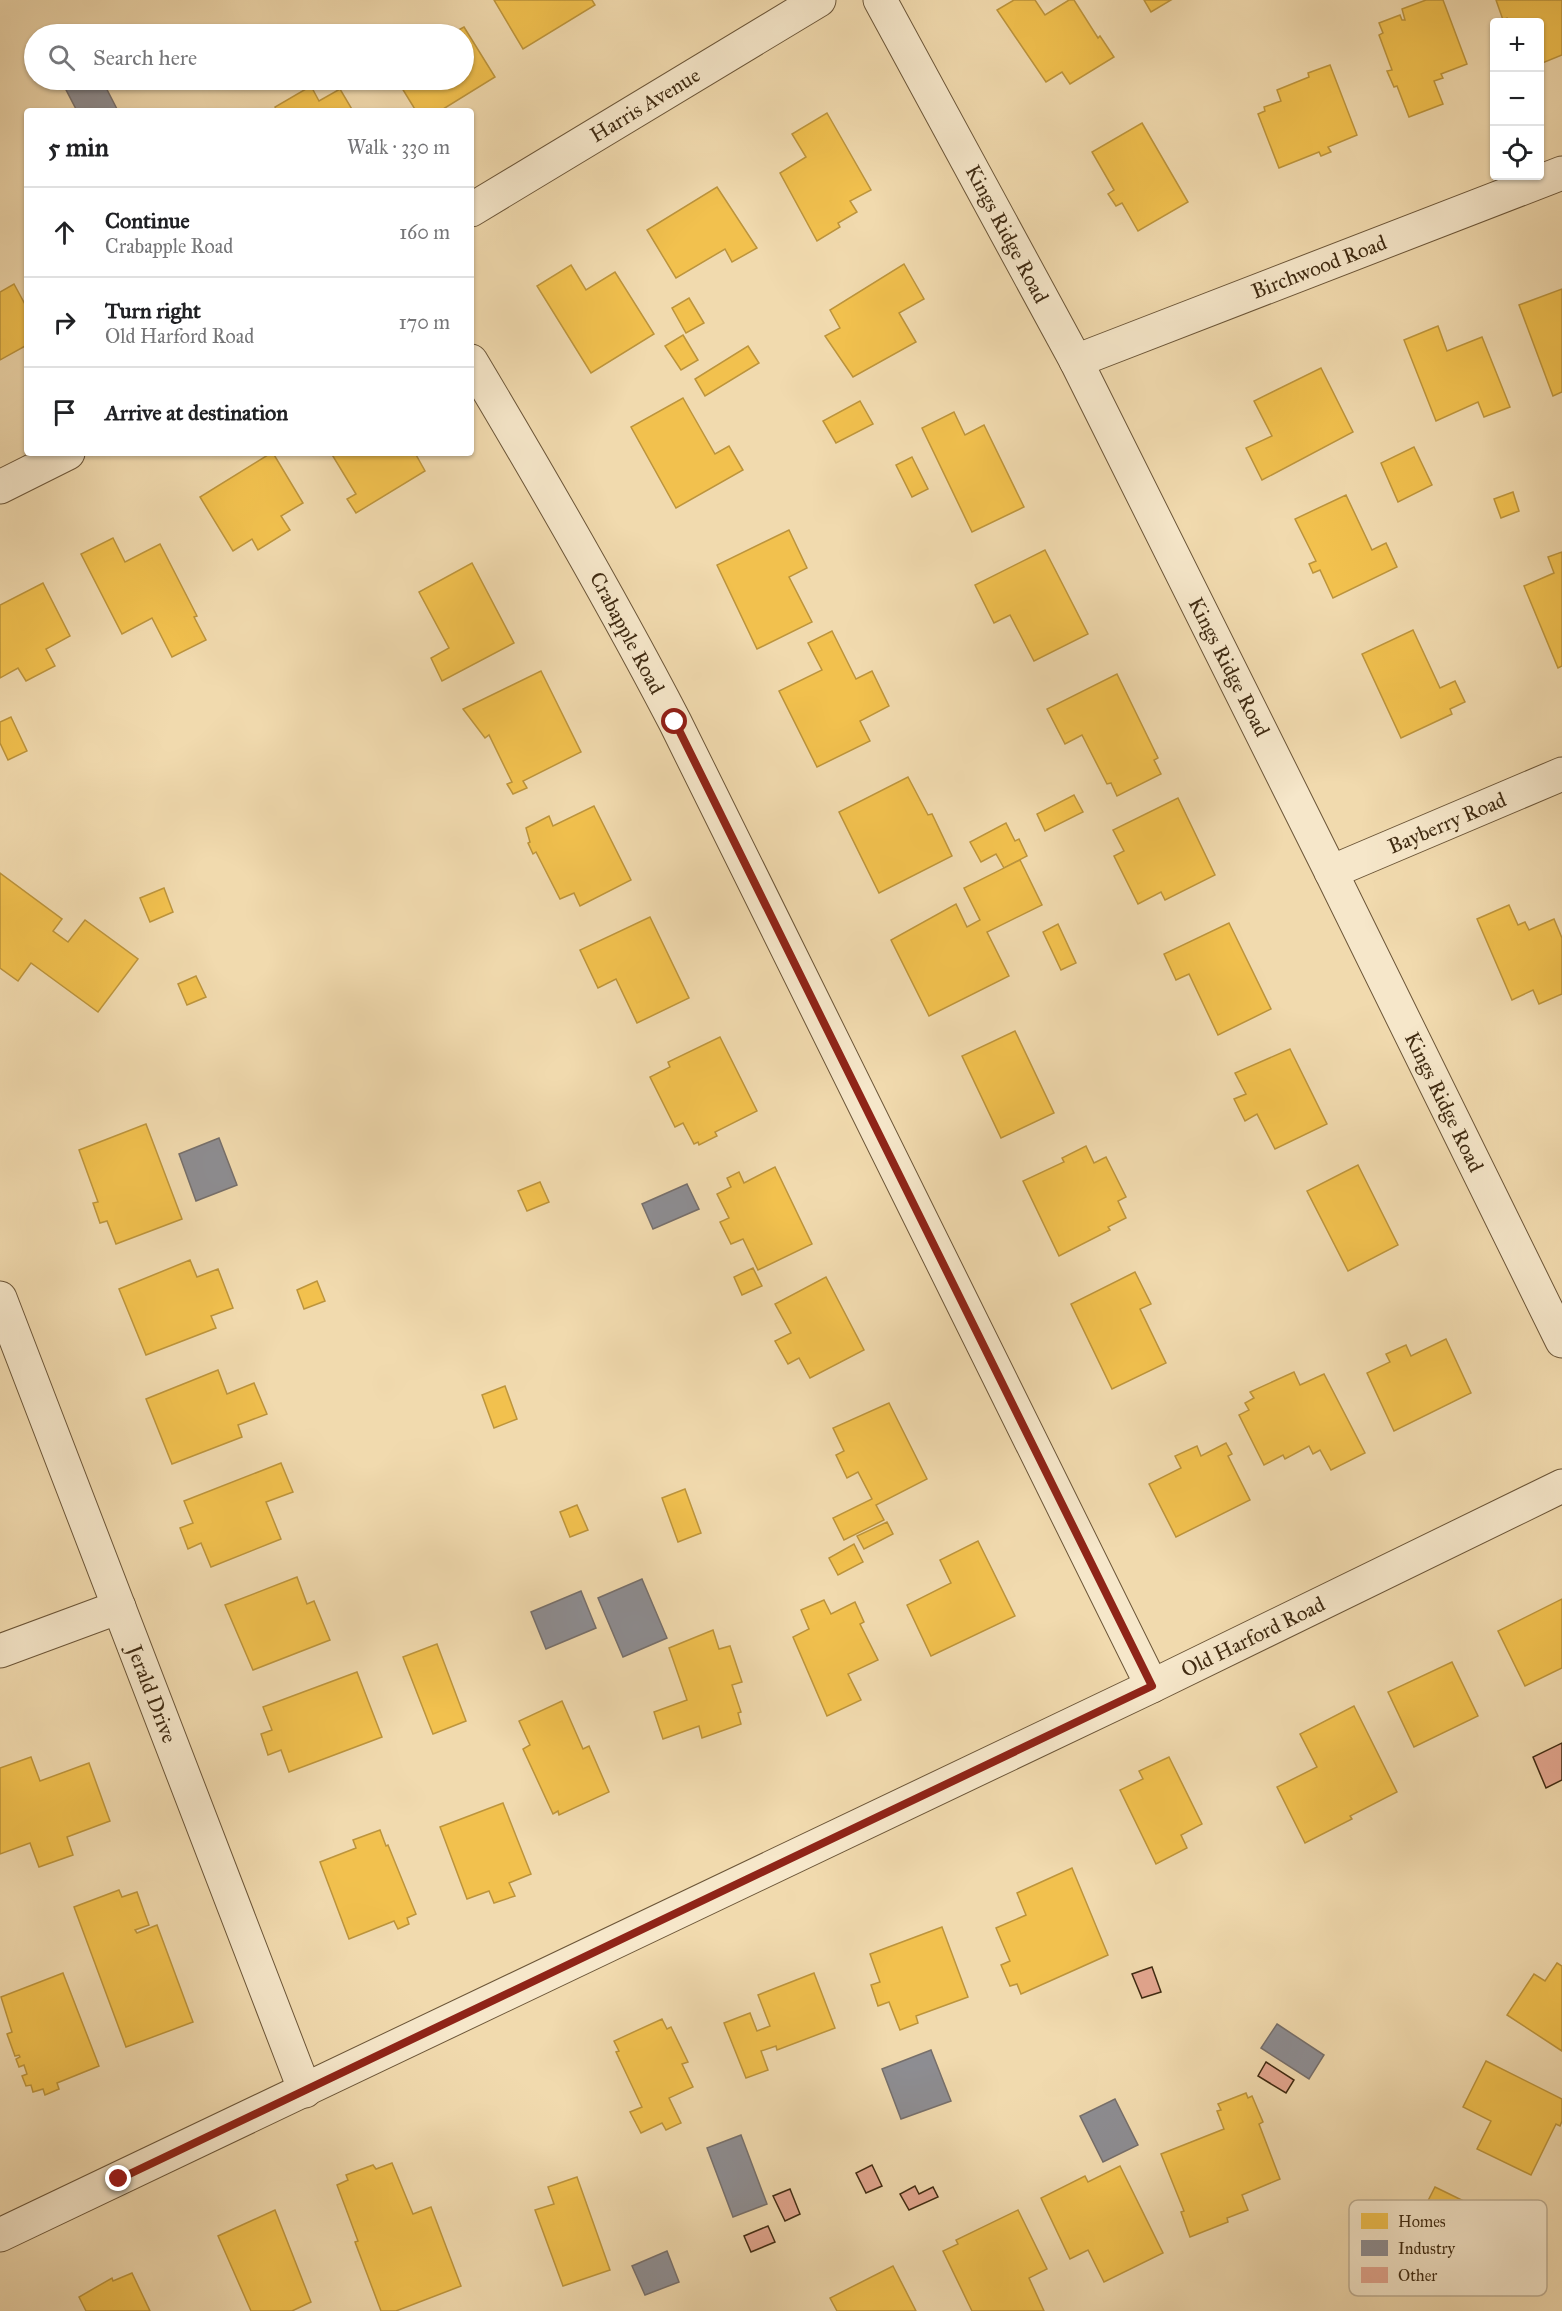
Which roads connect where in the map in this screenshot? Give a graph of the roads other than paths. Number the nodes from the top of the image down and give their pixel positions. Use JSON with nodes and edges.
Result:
{"nodes":[{"id":1,"x":819,"y":0,"type":"edge"},
{"id":2,"x":880,"y":0,"type":"edge"},
{"id":3,"x":1562,"y":173,"type":"edge"},
{"id":4,"x":474,"y":208,"type":"edge"},
{"id":5,"x":1076,"y":361,"type":"junction"},
{"id":6,"x":474,"y":366,"type":"edge"},
{"id":7,"x":62,"y":456,"type":"edge"},
{"id":8,"x":0,"y":487,"type":"edge"},
{"id":9,"x":1562,"y":774,"type":"edge"},
{"id":10,"x":1331,"y":872,"type":"junction"},
{"id":11,"x":0,"y":1298,"type":"edge"},
{"id":12,"x":1562,"y":1341,"type":"edge"},
{"id":13,"x":1562,"y":1486,"type":"edge"},
{"id":14,"x":119,"y":1606,"type":"junction"},
{"id":15,"x":0,"y":1651,"type":"edge"},
{"id":16,"x":1152,"y":1686,"type":"junction"},
{"id":17,"x":305,"y":2091,"type":"junction"},
{"id":18,"x":0,"y":2235,"type":"edge"}],
"edges":[{"from":1,"to":4,"type":"street","name":"Harris Avenue"},
{"from":2,"to":5,"type":"street","name":"Kings Ridge Road"},
{"from":3,"to":5,"type":"street","name":"Birchwood Road"},
{"from":5,"to":10,"type":"street","name":"Kings Ridge Road"},
{"from":6,"to":16,"type":"street","name":"Crabapple Road"},
{"from":7,"to":8,"type":"street"},
{"from":9,"to":10,"type":"street","name":"Bayberry Road"},
{"from":10,"to":12,"type":"street","name":"Kings Ridge Road"},
{"from":11,"to":14,"type":"street","name":"Jerald Drive"},
{"from":13,"to":16,"type":"street","name":"Old Harford Road"},
{"from":14,"to":15,"type":"street"},
{"from":14,"to":17,"type":"street","name":"Jerald Drive"},
{"from":16,"to":17,"type":"street","name":"Old Harford Road"},
{"from":17,"to":18,"type":"street","name":"Old Harford Road"}]}
